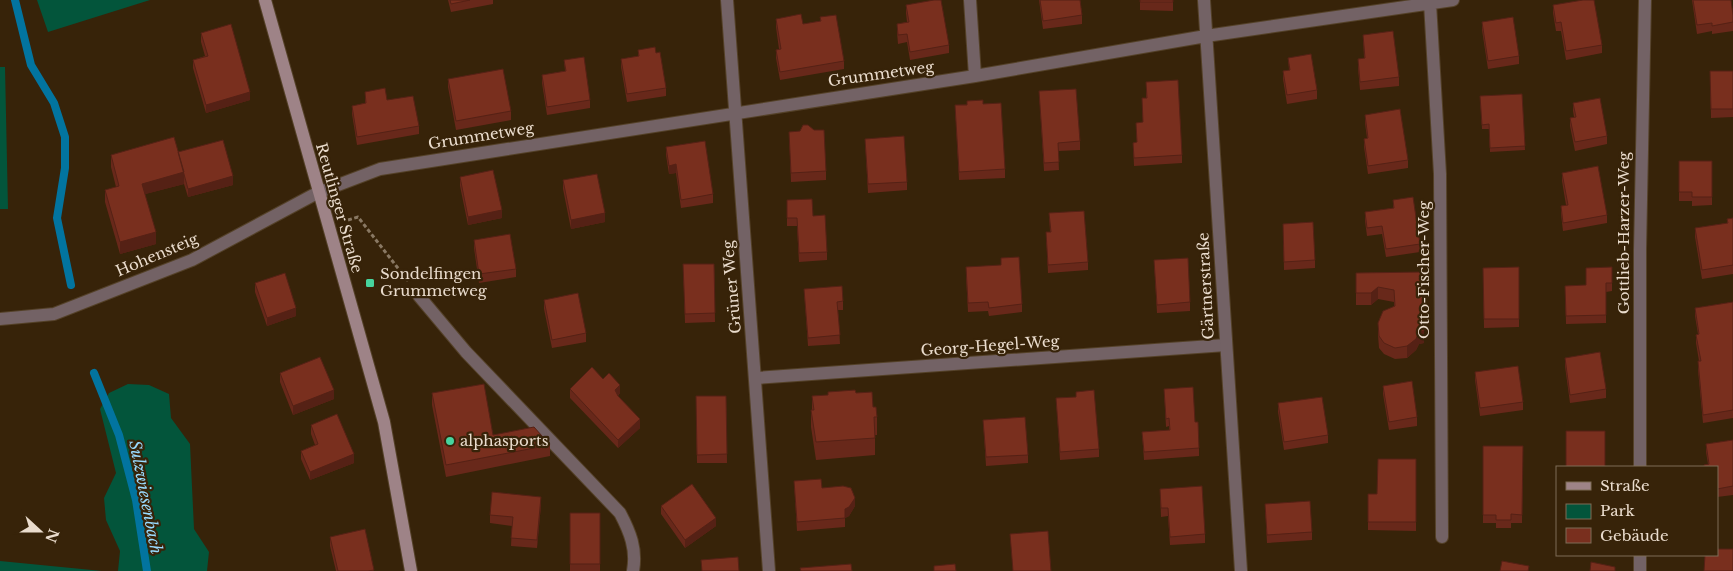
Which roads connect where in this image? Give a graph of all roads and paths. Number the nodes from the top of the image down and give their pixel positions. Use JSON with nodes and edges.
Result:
{"nodes":[{"id":1,"x":265,"y":0,"type":"edge"},
{"id":2,"x":727,"y":0,"type":"edge"},
{"id":3,"x":970,"y":0,"type":"edge"},
{"id":4,"x":1204,"y":0,"type":"edge"},
{"id":5,"x":1453,"y":0,"type":"edge"},
{"id":6,"x":1645,"y":0,"type":"edge"},
{"id":7,"x":1437,"y":2,"type":"edge"},
{"id":8,"x":1206,"y":36,"type":"junction"},
{"id":9,"x":975,"y":76,"type":"junction"},
{"id":10,"x":734,"y":113,"type":"junction"},
{"id":11,"x":317,"y":193,"type":"junction"},
{"id":12,"x":327,"y":226,"type":"junction"},
{"id":13,"x":419,"y":296,"type":"joint"},
{"id":14,"x":0,"y":319,"type":"edge"},
{"id":15,"x":1226,"y":345,"type":"junction"},
{"id":16,"x":756,"y":378,"type":"junction"},
{"id":17,"x":1640,"y":466,"type":"edge"},
{"id":18,"x":1442,"y":537,"type":"dead end"},
{"id":19,"x":1640,"y":556,"type":"edge"},
{"id":20,"x":411,"y":571,"type":"edge"},
{"id":21,"x":633,"y":571,"type":"edge"},
{"id":22,"x":769,"y":571,"type":"edge"},
{"id":23,"x":1241,"y":571,"type":"edge"},
{"id":24,"x":1640,"y":571,"type":"edge"}],
"edges":[{"from":1,"to":11,"type":"main road","name":"Reutlinger Straße"},
{"from":2,"to":10,"type":"street","name":"Grüner Weg"},
{"from":3,"to":9,"type":"street"},
{"from":4,"to":8,"type":"street","name":"Gärtnerstraße"},
{"from":5,"to":7,"type":"street","name":"Grummetweg"},
{"from":6,"to":17,"type":"street","name":"Gottlieb-Harzer-Weg"},
{"from":7,"to":8,"type":"street","name":"Grummetweg"},
{"from":7,"to":18,"type":"street","name":"Otto-Fischer-Weg"},
{"from":8,"to":9,"type":"street","name":"Grummetweg"},
{"from":8,"to":15,"type":"street","name":"Gärtnerstraße"},
{"from":9,"to":10,"type":"street","name":"Grummetweg"},
{"from":10,"to":11,"type":"street","name":"Grummetweg"},
{"from":10,"to":16,"type":"street","name":"Grüner Weg"},
{"from":11,"to":12,"type":"main road","name":"Reutlinger Straße"},
{"from":11,"to":14,"type":"street","name":"Hohensteig"},
{"from":12,"to":13,"type":"path"},
{"from":12,"to":20,"type":"main road","name":"Reutlinger Straße"},
{"from":13,"to":21,"type":"street"},
{"from":15,"to":16,"type":"street","name":"Georg-Hegel-Weg"},
{"from":15,"to":23,"type":"street","name":"Gärtnerstraße"},
{"from":16,"to":22,"type":"street","name":"Grüner Weg"},
{"from":19,"to":24,"type":"street"}]}
